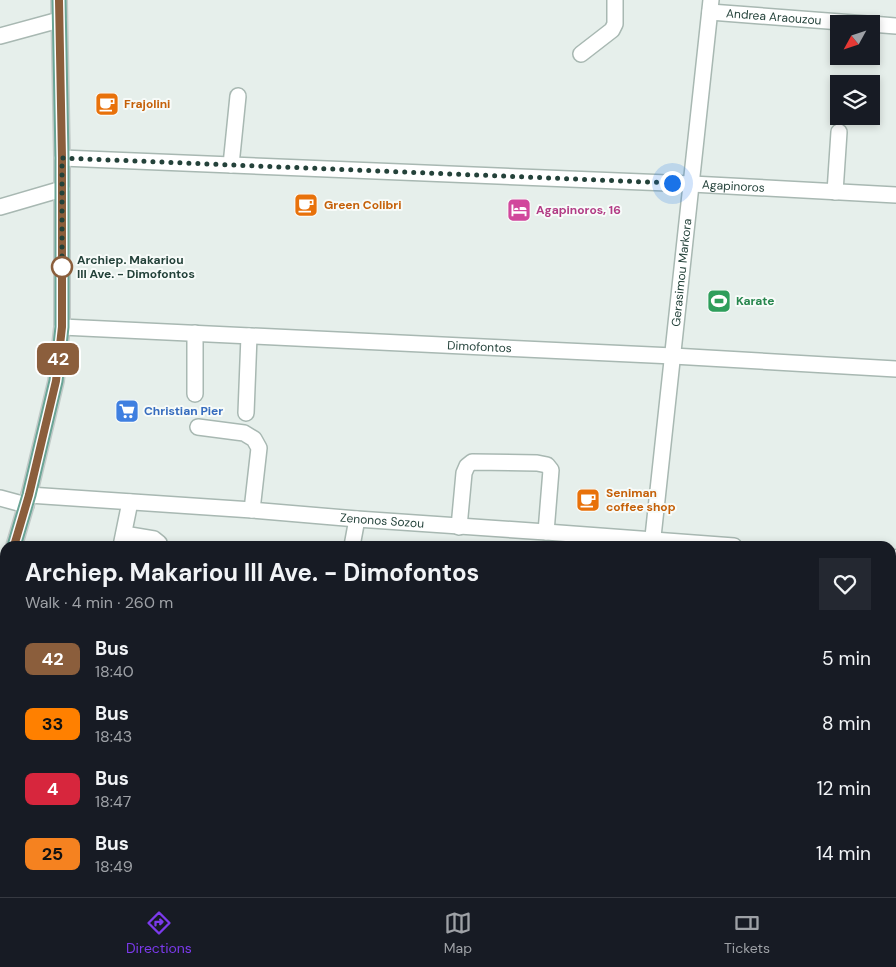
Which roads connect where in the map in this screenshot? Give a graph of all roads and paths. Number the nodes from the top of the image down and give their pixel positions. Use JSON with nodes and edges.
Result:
{"nodes":[{"id":1,"x":59,"y":0,"type":"edge"},
{"id":2,"x":615,"y":0,"type":"edge"},
{"id":3,"x":711,"y":6,"type":"edge"},
{"id":4,"x":59,"y":20,"type":"junction"},
{"id":5,"x":830,"y":20,"type":"edge"},
{"id":6,"x":880,"y":25,"type":"edge"},
{"id":7,"x":896,"y":26,"type":"edge"},
{"id":8,"x":0,"y":36,"type":"edge"},
{"id":9,"x":581,"y":54,"type":"dead end"},
{"id":10,"x":238,"y":96,"type":"dead end"},
{"id":11,"x":839,"y":132,"type":"dead end"},
{"id":12,"x":62,"y":158,"type":"junction"},
{"id":13,"x":231,"y":165,"type":"junction"},
{"id":14,"x":692,"y":184,"type":"junction"},
{"id":15,"x":62,"y":189,"type":"junction"},
{"id":16,"x":834,"y":192,"type":"junction"},
{"id":17,"x":896,"y":195,"type":"edge"},
{"id":18,"x":0,"y":207,"type":"edge"},
{"id":19,"x":62,"y":327,"type":"junction"},
{"id":20,"x":195,"y":333,"type":"junction"},
{"id":21,"x":249,"y":336,"type":"junction"},
{"id":22,"x":673,"y":356,"type":"junction"},
{"id":23,"x":896,"y":369,"type":"edge"},
{"id":24,"x":196,"y":394,"type":"dead end"},
{"id":25,"x":246,"y":413,"type":"dead end"},
{"id":26,"x":198,"y":427,"type":"dead end"},
{"id":27,"x":0,"y":498,"type":"edge"},
{"id":28,"x":27,"y":500,"type":"junction"},
{"id":29,"x":130,"y":502,"type":"junction"},
{"id":30,"x":252,"y":510,"type":"junction"},
{"id":31,"x":357,"y":519,"type":"junction"},
{"id":32,"x":459,"y":526,"type":"junction"},
{"id":33,"x":546,"y":532,"type":"junction"},
{"id":34,"x":122,"y":540,"type":"edge"},
{"id":35,"x":15,"y":541,"type":"edge"},
{"id":36,"x":156,"y":541,"type":"edge"},
{"id":37,"x":353,"y":541,"type":"edge"},
{"id":38,"x":633,"y":541,"type":"edge"},
{"id":39,"x":652,"y":541,"type":"edge"}],
"edges":[{"from":1,"to":4,"type":"main road"},
{"from":2,"to":9,"type":"street"},
{"from":3,"to":5,"type":"street","name":"Andrea Araouzou"},
{"from":3,"to":14,"type":"street","name":"Gerasimou Markora"},
{"from":4,"to":8,"type":"street"},
{"from":4,"to":12,"type":"main road"},
{"from":6,"to":7,"type":"street"},
{"from":10,"to":13,"type":"street"},
{"from":11,"to":16,"type":"street"},
{"from":12,"to":13,"type":"street","name":"Agapinoros"},
{"from":12,"to":15,"type":"main road"},
{"from":13,"to":14,"type":"street","name":"Agapinoros"},
{"from":14,"to":16,"type":"street","name":"Agapinoros"},
{"from":14,"to":22,"type":"street","name":"Gerasimou Markora"},
{"from":15,"to":18,"type":"street"},
{"from":15,"to":19,"type":"main road"},
{"from":16,"to":17,"type":"street","name":"Agapinoros"},
{"from":19,"to":20,"type":"street","name":"Dimofontos"},
{"from":19,"to":28,"type":"main road"},
{"from":20,"to":21,"type":"street","name":"Dimofontos"},
{"from":20,"to":24,"type":"street"},
{"from":21,"to":22,"type":"street","name":"Dimofontos"},
{"from":21,"to":25,"type":"street"},
{"from":22,"to":23,"type":"street","name":"Dimofontos"},
{"from":22,"to":39,"type":"street","name":"Gerasimou Markora"},
{"from":26,"to":30,"type":"street"},
{"from":27,"to":28,"type":"street","name":"Zenonos Sozou"},
{"from":28,"to":29,"type":"street","name":"Zenonos Sozou"},
{"from":28,"to":35,"type":"main road"},
{"from":29,"to":30,"type":"street","name":"Zenonos Sozou"},
{"from":29,"to":34,"type":"street"},
{"from":30,"to":31,"type":"street","name":"Zenonos Sozou"},
{"from":31,"to":32,"type":"street","name":"Zenonos Sozou"},
{"from":31,"to":37,"type":"street"},
{"from":32,"to":33,"type":"street","name":"Zenonos Sozou"},
{"from":32,"to":33,"type":"street"},
{"from":33,"to":38,"type":"street","name":"Zenonos Sozou"},
{"from":34,"to":36,"type":"street"}]}
